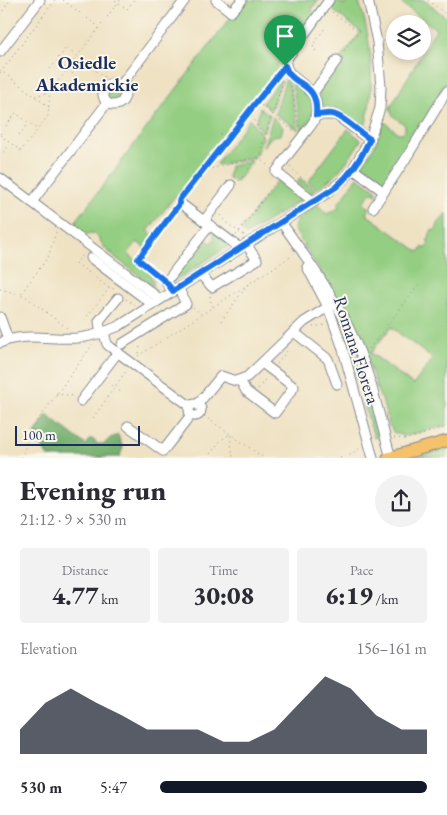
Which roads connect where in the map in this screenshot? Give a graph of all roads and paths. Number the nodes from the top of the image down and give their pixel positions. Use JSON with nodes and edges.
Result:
{"nodes":[{"id":1,"x":10,"y":0,"type":"edge"},
{"id":2,"x":40,"y":0,"type":"edge"},
{"id":3,"x":55,"y":0,"type":"edge"},
{"id":4,"x":63,"y":0,"type":"edge"},
{"id":5,"x":115,"y":0,"type":"edge"},
{"id":6,"x":120,"y":0,"type":"edge"},
{"id":7,"x":134,"y":0,"type":"edge"},
{"id":8,"x":185,"y":0,"type":"edge"},
{"id":9,"x":216,"y":0,"type":"edge"},
{"id":10,"x":242,"y":0,"type":"edge"},
{"id":11,"x":368,"y":0,"type":"edge"},
{"id":12,"x":428,"y":0,"type":"edge"},
{"id":13,"x":118,"y":2,"type":"junction"},
{"id":14,"x":328,"y":3,"type":"edge"},
{"id":15,"x":0,"y":15,"type":"edge"},
{"id":16,"x":447,"y":15,"type":"edge"},
{"id":17,"x":99,"y":27,"type":"junction"},
{"id":18,"x":325,"y":28,"type":"dead end"},
{"id":19,"x":310,"y":46,"type":"dead end"},
{"id":20,"x":313,"y":48,"type":"junction"},
{"id":21,"x":316,"y":51,"type":"dead end"},
{"id":22,"x":0,"y":52,"type":"edge"},
{"id":23,"x":77,"y":56,"type":"junction"},
{"id":24,"x":337,"y":60,"type":"joint"},
{"id":25,"x":56,"y":61,"type":"junction"},
{"id":26,"x":286,"y":68,"type":"junction"},
{"id":27,"x":50,"y":69,"type":"dead end"},
{"id":28,"x":67,"y":69,"type":"junction"},
{"id":29,"x":0,"y":71,"type":"edge"},
{"id":30,"x":78,"y":78,"type":"junction"},
{"id":31,"x":74,"y":84,"type":"dead end"},
{"id":32,"x":116,"y":84,"type":"junction"},
{"id":33,"x":291,"y":87,"type":"dead end"},
{"id":34,"x":447,"y":91,"type":"edge"},
{"id":35,"x":50,"y":92,"type":"junction"},
{"id":36,"x":313,"y":93,"type":"junction"},
{"id":37,"x":35,"y":96,"type":"junction"},
{"id":38,"x":105,"y":100,"type":"junction"},
{"id":39,"x":257,"y":102,"type":"junction"},
{"id":40,"x":50,"y":107,"type":"junction"},
{"id":41,"x":249,"y":112,"type":"junction"},
{"id":42,"x":272,"y":114,"type":"junction"},
{"id":43,"x":316,"y":115,"type":"junction"},
{"id":44,"x":29,"y":123,"type":"junction"},
{"id":45,"x":38,"y":130,"type":"junction"},
{"id":46,"x":0,"y":134,"type":"edge"},
{"id":47,"x":220,"y":134,"type":"dead end"},
{"id":48,"x":19,"y":135,"type":"dead end"},
{"id":49,"x":265,"y":137,"type":"junction"},
{"id":50,"x":302,"y":137,"type":"junction"},
{"id":51,"x":370,"y":139,"type":"junction"},
{"id":52,"x":227,"y":140,"type":"junction"},
{"id":53,"x":10,"y":143,"type":"junction"},
{"id":54,"x":0,"y":156,"type":"edge"},
{"id":55,"x":258,"y":157,"type":"junction"},
{"id":56,"x":285,"y":159,"type":"junction"},
{"id":57,"x":353,"y":169,"type":"junction"},
{"id":58,"x":202,"y":171,"type":"junction"},
{"id":59,"x":278,"y":174,"type":"junction"},
{"id":60,"x":0,"y":178,"type":"edge"},
{"id":61,"x":231,"y":185,"type":"joint"},
{"id":62,"x":316,"y":190,"type":"dead end"},
{"id":63,"x":384,"y":192,"type":"junction"},
{"id":64,"x":32,"y":202,"type":"junction"},
{"id":65,"x":314,"y":202,"type":"junction"},
{"id":66,"x":180,"y":203,"type":"junction"},
{"id":67,"x":215,"y":206,"type":"junction"},
{"id":68,"x":373,"y":208,"type":"dead end"},
{"id":69,"x":282,"y":222,"type":"junction"},
{"id":70,"x":59,"y":223,"type":"junction"},
{"id":71,"x":207,"y":223,"type":"junction"},
{"id":72,"x":239,"y":231,"type":"junction"},
{"id":73,"x":231,"y":242,"type":"junction"},
{"id":74,"x":244,"y":243,"type":"junction"},
{"id":75,"x":290,"y":257,"type":"dead end"},
{"id":76,"x":80,"y":258,"type":"dead end"},
{"id":77,"x":91,"y":258,"type":"dead end"},
{"id":78,"x":151,"y":269,"type":"junction"},
{"id":79,"x":200,"y":274,"type":"junction"},
{"id":80,"x":166,"y":282,"type":"junction"},
{"id":81,"x":250,"y":282,"type":"junction"},
{"id":82,"x":420,"y":283,"type":"dead end"},
{"id":83,"x":156,"y":287,"type":"dead end"},
{"id":84,"x":109,"y":288,"type":"dead end"},
{"id":85,"x":176,"y":289,"type":"junction"},
{"id":86,"x":0,"y":290,"type":"edge"},
{"id":87,"x":20,"y":295,"type":"junction"},
{"id":88,"x":118,"y":298,"type":"dead end"},
{"id":89,"x":156,"y":302,"type":"junction"},
{"id":90,"x":211,"y":302,"type":"dead end"},
{"id":91,"x":213,"y":306,"type":"junction"},
{"id":92,"x":328,"y":307,"type":"junction"},
{"id":93,"x":196,"y":309,"type":"dead end"},
{"id":94,"x":201,"y":314,"type":"junction"},
{"id":95,"x":0,"y":317,"type":"edge"},
{"id":96,"x":221,"y":321,"type":"dead end"},
{"id":97,"x":327,"y":324,"type":"dead end"},
{"id":98,"x":67,"y":328,"type":"dead end"},
{"id":99,"x":103,"y":333,"type":"junction"},
{"id":100,"x":297,"y":334,"type":"junction"},
{"id":101,"x":4,"y":341,"type":"edge"},
{"id":102,"x":93,"y":343,"type":"dead end"},
{"id":103,"x":120,"y":348,"type":"junction"},
{"id":104,"x":288,"y":350,"type":"dead end"},
{"id":105,"x":362,"y":358,"type":"junction"},
{"id":106,"x":132,"y":363,"type":"junction"},
{"id":107,"x":262,"y":363,"type":"junction"},
{"id":108,"x":272,"y":371,"type":"junction"},
{"id":109,"x":100,"y":376,"type":"junction"},
{"id":110,"x":240,"y":380,"type":"junction"},
{"id":111,"x":337,"y":384,"type":"dead end"},
{"id":112,"x":114,"y":388,"type":"junction"},
{"id":113,"x":258,"y":389,"type":"dead end"},
{"id":114,"x":121,"y":392,"type":"dead end"},
{"id":115,"x":56,"y":394,"type":"junction"},
{"id":116,"x":78,"y":398,"type":"joint"},
{"id":117,"x":195,"y":410,"type":"junction"},
{"id":118,"x":92,"y":418,"type":"dead end"},
{"id":119,"x":128,"y":426,"type":"dead end"},
{"id":120,"x":447,"y":427,"type":"edge"},
{"id":121,"x":230,"y":434,"type":"junction"},
{"id":122,"x":391,"y":438,"type":"dead end"},
{"id":123,"x":399,"y":438,"type":"junction"},
{"id":124,"x":447,"y":441,"type":"edge"},
{"id":125,"x":400,"y":444,"type":"dead end"},
{"id":126,"x":362,"y":447,"type":"dead end"},
{"id":127,"x":356,"y":451,"type":"junction"},
{"id":128,"x":358,"y":456,"type":"dead end"},
{"id":129,"x":390,"y":457,"type":"edge"},
{"id":130,"x":22,"y":458,"type":"edge"},
{"id":131,"x":207,"y":458,"type":"edge"},
{"id":132,"x":233,"y":458,"type":"edge"},
{"id":133,"x":264,"y":458,"type":"edge"},
{"id":134,"x":340,"y":458,"type":"edge"},
{"id":135,"x":373,"y":458,"type":"edge"}],
"edges":[{"from":1,"to":15,"type":"path"},
{"from":2,"to":22,"type":"street"},
{"from":3,"to":29,"type":"path"},
{"from":4,"to":17,"type":"path"},
{"from":5,"to":13,"type":"path"},
{"from":6,"to":13,"type":"path"},
{"from":7,"to":13,"type":"path"},
{"from":8,"to":32,"type":"street"},
{"from":9,"to":10,"type":"street"},
{"from":11,"to":51,"type":"street"},
{"from":12,"to":16,"type":"path"},
{"from":13,"to":17,"type":"path"},
{"from":14,"to":24,"type":"path"},
{"from":14,"to":26,"type":"street"},
{"from":17,"to":23,"type":"path"},
{"from":18,"to":20,"type":"path"},
{"from":19,"to":20,"type":"path"},
{"from":20,"to":21,"type":"path"},
{"from":23,"to":25,"type":"path"},
{"from":23,"to":28,"type":"path"},
{"from":23,"to":32,"type":"path"},
{"from":24,"to":36,"type":"street"},
{"from":25,"to":27,"type":"path"},
{"from":25,"to":28,"type":"path"},
{"from":26,"to":36,"type":"street"},
{"from":26,"to":39,"type":"path"},
{"from":26,"to":42,"type":"path"},
{"from":28,"to":30,"type":"path"},
{"from":28,"to":35,"type":"path"},
{"from":29,"to":37,"type":"path"},
{"from":30,"to":31,"type":"path"},
{"from":30,"to":38,"type":"path"},
{"from":32,"to":38,"type":"street"},
{"from":32,"to":38,"type":"street"},
{"from":33,"to":50,"type":"path"},
{"from":34,"to":63,"type":"street"},
{"from":35,"to":37,"type":"path"},
{"from":35,"to":40,"type":"path"},
{"from":36,"to":43,"type":"street"},
{"from":37,"to":40,"type":"path"},
{"from":38,"to":64,"type":"street"},
{"from":39,"to":41,"type":"path"},
{"from":39,"to":42,"type":"path"},
{"from":40,"to":45,"type":"path"},
{"from":41,"to":49,"type":"path"},
{"from":41,"to":52,"type":"path"},
{"from":42,"to":49,"type":"path"},
{"from":42,"to":50,"type":"path"},
{"from":43,"to":50,"type":"street"},
{"from":43,"to":51,"type":"street"},
{"from":44,"to":45,"type":"path"},
{"from":44,"to":46,"type":"path"},
{"from":44,"to":48,"type":"path"},
{"from":45,"to":53,"type":"path"},
{"from":46,"to":53,"type":"path"},
{"from":47,"to":52,"type":"path"},
{"from":49,"to":55,"type":"path"},
{"from":50,"to":56,"type":"street"},
{"from":51,"to":57,"type":"street"},
{"from":52,"to":58,"type":"path"},
{"from":53,"to":54,"type":"path"},
{"from":55,"to":58,"type":"path"},
{"from":55,"to":59,"type":"path"},
{"from":55,"to":61,"type":"path"},
{"from":56,"to":59,"type":"street"},
{"from":56,"to":62,"type":"path"},
{"from":57,"to":63,"type":"street"},
{"from":57,"to":65,"type":"street"},
{"from":58,"to":66,"type":"path"},
{"from":59,"to":65,"type":"street"},
{"from":59,"to":72,"type":"path"},
{"from":60,"to":64,"type":"street"},
{"from":61,"to":67,"type":"street"},
{"from":63,"to":68,"type":"street"},
{"from":64,"to":70,"type":"street"},
{"from":65,"to":69,"type":"street"},
{"from":66,"to":71,"type":"street"},
{"from":66,"to":78,"type":"path"},
{"from":67,"to":71,"type":"street"},
{"from":67,"to":72,"type":"path"},
{"from":69,"to":74,"type":"street"},
{"from":69,"to":92,"type":"street","name":"Romana Florera"},
{"from":70,"to":87,"type":"path"},
{"from":70,"to":89,"type":"street"},
{"from":71,"to":73,"type":"street"},
{"from":71,"to":80,"type":"street"},
{"from":72,"to":73,"type":"path"},
{"from":72,"to":74,"type":"path"},
{"from":73,"to":74,"type":"street"},
{"from":74,"to":79,"type":"street"},
{"from":74,"to":79,"type":"street"},
{"from":75,"to":81,"type":"path"},
{"from":76,"to":84,"type":"path"},
{"from":77,"to":89,"type":"street"},
{"from":78,"to":80,"type":"path"},
{"from":78,"to":83,"type":"path"},
{"from":79,"to":85,"type":"street"},
{"from":80,"to":85,"type":"street"},
{"from":81,"to":91,"type":"path"},
{"from":81,"to":96,"type":"path"},
{"from":82,"to":105,"type":"path"},
{"from":85,"to":89,"type":"street"},
{"from":85,"to":103,"type":"street"},
{"from":86,"to":87,"type":"path"},
{"from":87,"to":98,"type":"path"},
{"from":88,"to":99,"type":"street"},
{"from":89,"to":99,"type":"street"},
{"from":90,"to":91,"type":"path"},
{"from":91,"to":94,"type":"path"},
{"from":92,"to":100,"type":"street"},
{"from":92,"to":105,"type":"street","name":"Romana Florera"},
{"from":92,"to":135,"type":"street","name":"Romana Florera"},
{"from":93,"to":94,"type":"path"},
{"from":94,"to":106,"type":"path"},
{"from":95,"to":101,"type":"street"},
{"from":97,"to":100,"type":"path"},
{"from":99,"to":101,"type":"street"},
{"from":99,"to":103,"type":"street"},
{"from":100,"to":107,"type":"street"},
{"from":100,"to":111,"type":"street"},
{"from":102,"to":115,"type":"path"},
{"from":103,"to":106,"type":"street"},
{"from":103,"to":109,"type":"street"},
{"from":104,"to":108,"type":"path"},
{"from":105,"to":129,"type":"street","name":"Romana Florera"},
{"from":106,"to":112,"type":"path"},
{"from":106,"to":117,"type":"street"},
{"from":107,"to":108,"type":"street"},
{"from":107,"to":110,"type":"street"},
{"from":108,"to":110,"type":"street"},
{"from":108,"to":113,"type":"path"},
{"from":109,"to":112,"type":"path"},
{"from":109,"to":116,"type":"street"},
{"from":110,"to":117,"type":"street"},
{"from":112,"to":114,"type":"path"},
{"from":112,"to":118,"type":"path"},
{"from":115,"to":116,"type":"path"},
{"from":115,"to":130,"type":"path"},
{"from":117,"to":119,"type":"street"},
{"from":117,"to":121,"type":"path"},
{"from":120,"to":123,"type":"path"},
{"from":121,"to":131,"type":"path"},
{"from":121,"to":132,"type":"path"},
{"from":121,"to":133,"type":"path"},
{"from":122,"to":123,"type":"path"},
{"from":123,"to":125,"type":"path"},
{"from":124,"to":129,"type":"main road"},
{"from":126,"to":127,"type":"path"},
{"from":127,"to":128,"type":"path"},
{"from":127,"to":134,"type":"path"}]}
